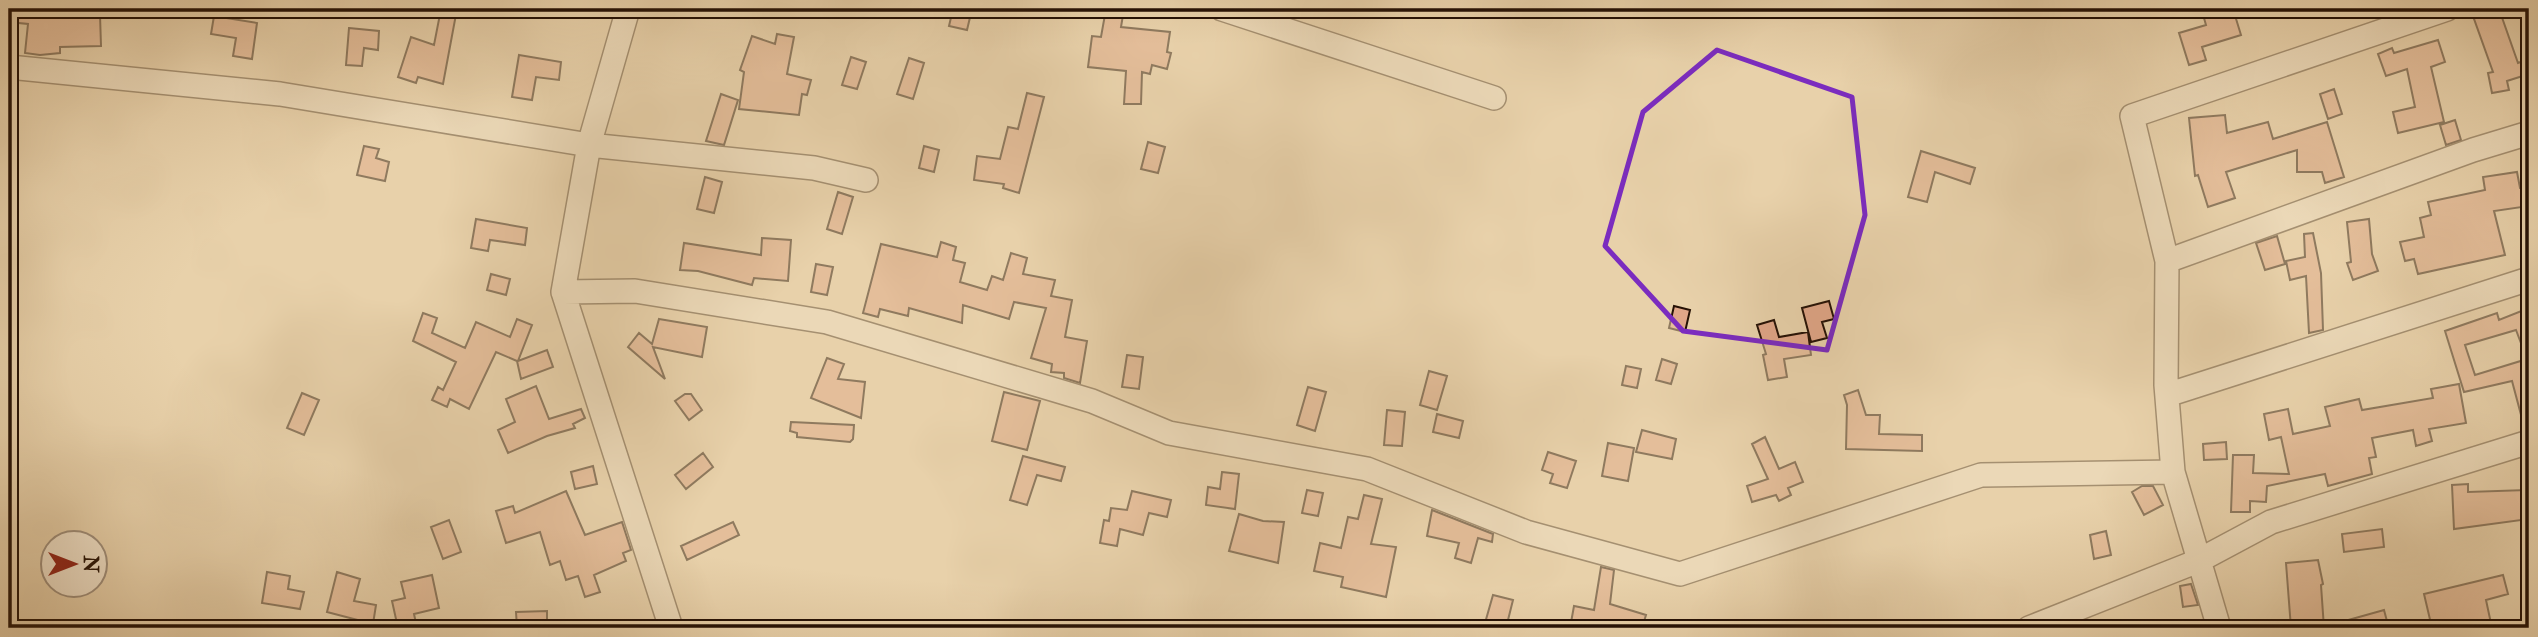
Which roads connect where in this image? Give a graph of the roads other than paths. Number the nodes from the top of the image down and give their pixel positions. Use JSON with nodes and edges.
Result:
{"nodes":[{"id":1,"x":628,"y":9,"type":"edge"},
{"id":2,"x":1222,"y":9,"type":"edge"},
{"id":3,"x":2447,"y":9,"type":"edge"},
{"id":4,"x":9,"y":66,"type":"edge"},
{"id":5,"x":1494,"y":98,"type":"dead end"},
{"id":6,"x":2529,"y":133,"type":"edge"},
{"id":7,"x":589,"y":145,"type":"junction"},
{"id":8,"x":866,"y":180,"type":"dead end"},
{"id":9,"x":2167,"y":261,"type":"junction"},
{"id":10,"x":2529,"y":279,"type":"edge"},
{"id":11,"x":563,"y":292,"type":"junction"},
{"id":12,"x":2167,"y":396,"type":"junction"},
{"id":13,"x":2529,"y":442,"type":"edge"},
{"id":14,"x":2173,"y":472,"type":"junction"},
{"id":15,"x":2198,"y":561,"type":"junction"},
{"id":16,"x":671,"y":628,"type":"edge"},
{"id":17,"x":2029,"y":628,"type":"edge"},
{"id":18,"x":2219,"y":628,"type":"edge"}],
"edges":[{"from":1,"to":7,"type":"street"},
{"from":2,"to":5,"type":"street"},
{"from":3,"to":9,"type":"street"},
{"from":4,"to":7,"type":"street"},
{"from":6,"to":9,"type":"street"},
{"from":7,"to":8,"type":"street"},
{"from":7,"to":11,"type":"street"},
{"from":9,"to":12,"type":"street"},
{"from":10,"to":12,"type":"street"},
{"from":11,"to":14,"type":"street"},
{"from":11,"to":16,"type":"street"},
{"from":12,"to":14,"type":"street"},
{"from":13,"to":15,"type":"street"},
{"from":14,"to":15,"type":"street"},
{"from":15,"to":17,"type":"street"},
{"from":15,"to":18,"type":"street"}]}
